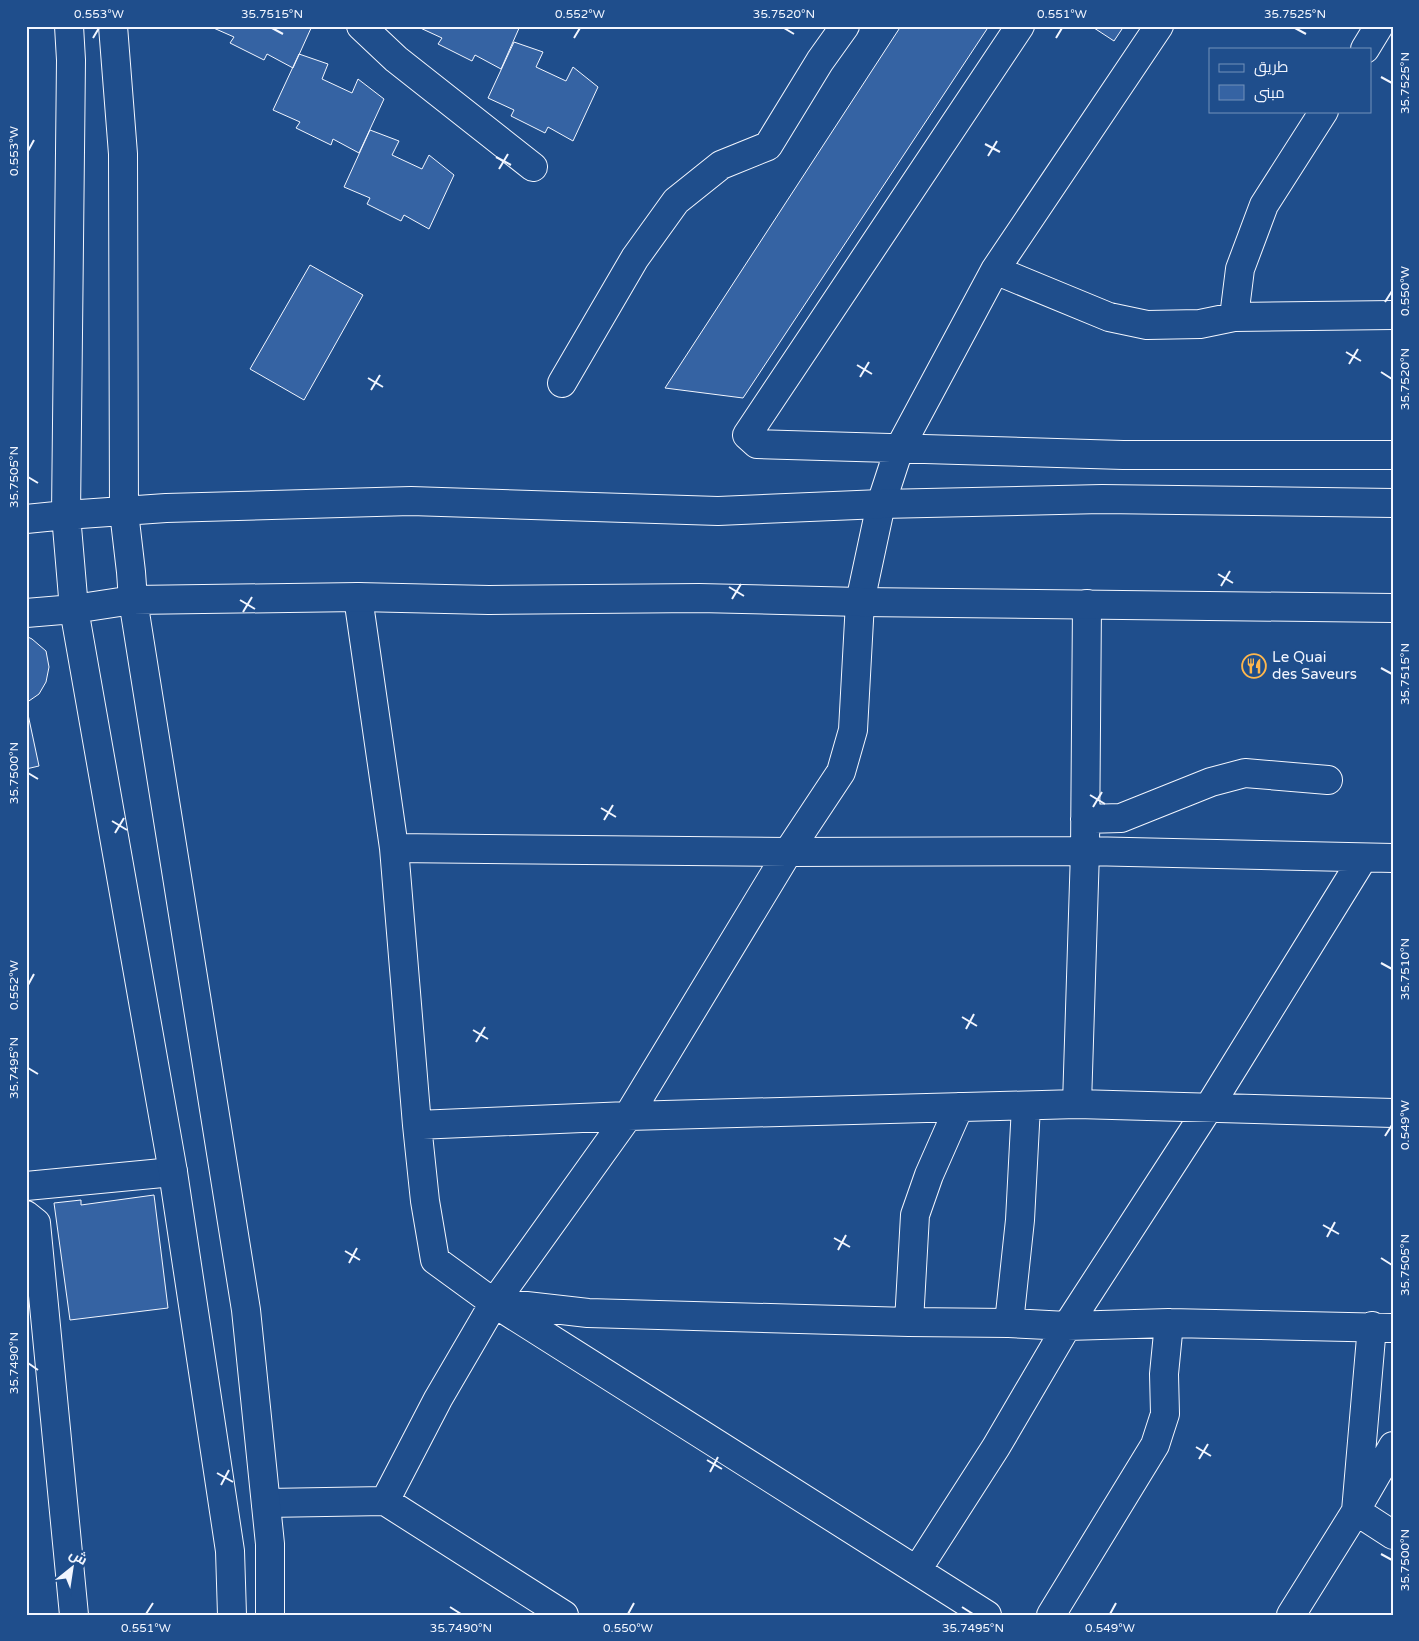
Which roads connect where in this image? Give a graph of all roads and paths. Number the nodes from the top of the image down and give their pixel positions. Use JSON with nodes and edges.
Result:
{"nodes":[{"id":1,"x":69,"y":26,"type":"edge"},
{"id":2,"x":113,"y":26,"type":"edge"},
{"id":3,"x":361,"y":26,"type":"edge"},
{"id":4,"x":845,"y":26,"type":"edge"},
{"id":5,"x":1020,"y":26,"type":"edge"},
{"id":6,"x":1159,"y":26,"type":"edge"},
{"id":7,"x":1379,"y":26,"type":"edge"},
{"id":8,"x":1366,"y":48,"type":"edge"},
{"id":9,"x":1323,"y":112,"type":"edge"},
{"id":10,"x":533,"y":167,"type":"dead end"},
{"id":11,"x":995,"y":270,"type":"junction"},
{"id":12,"x":1393,"y":315,"type":"edge"},
{"id":13,"x":1234,"y":317,"type":"junction"},
{"id":14,"x":562,"y":383,"type":"dead end"},
{"id":15,"x":899,"y":448,"type":"junction"},
{"id":16,"x":1393,"y":456,"type":"edge"},
{"id":17,"x":1393,"y":502,"type":"edge"},
{"id":18,"x":881,"y":504,"type":"junction"},
{"id":19,"x":124,"y":512,"type":"junction"},
{"id":20,"x":66,"y":514,"type":"junction"},
{"id":21,"x":26,"y":519,"type":"edge"},
{"id":22,"x":358,"y":597,"type":"junction"},
{"id":23,"x":132,"y":600,"type":"junction"},
{"id":24,"x":860,"y":602,"type":"junction"},
{"id":25,"x":1087,"y":604,"type":"junction"},
{"id":26,"x":1393,"y":608,"type":"edge"},
{"id":27,"x":74,"y":609,"type":"junction"},
{"id":28,"x":26,"y":612,"type":"edge"},
{"id":29,"x":1328,"y":780,"type":"dead end"},
{"id":30,"x":1085,"y":819,"type":"junction"},
{"id":31,"x":394,"y":848,"type":"junction"},
{"id":32,"x":1086,"y":851,"type":"junction"},
{"id":33,"x":788,"y":852,"type":"junction"},
{"id":34,"x":1363,"y":858,"type":"junction"},
{"id":35,"x":1393,"y":858,"type":"edge"},
{"id":36,"x":1077,"y":1104,"type":"junction"},
{"id":37,"x":1026,"y":1106,"type":"junction"},
{"id":38,"x":959,"y":1107,"type":"junction"},
{"id":39,"x":1209,"y":1107,"type":"junction"},
{"id":40,"x":1393,"y":1112,"type":"edge"},
{"id":41,"x":628,"y":1116,"type":"junction"},
{"id":42,"x":417,"y":1125,"type":"junction"},
{"id":43,"x":173,"y":1172,"type":"junction"},
{"id":44,"x":26,"y":1186,"type":"edge"},
{"id":45,"x":26,"y":1215,"type":"edge"},
{"id":46,"x":494,"y":1303,"type":"junction"},
{"id":47,"x":910,"y":1322,"type":"junction"},
{"id":48,"x":1009,"y":1322,"type":"junction"},
{"id":49,"x":1169,"y":1324,"type":"junction"},
{"id":50,"x":1067,"y":1326,"type":"junction"},
{"id":51,"x":1382,"y":1327,"type":"edge"},
{"id":52,"x":1393,"y":1446,"type":"edge"},
{"id":53,"x":385,"y":1500,"type":"junction"},
{"id":54,"x":266,"y":1503,"type":"junction"},
{"id":55,"x":1356,"y":1511,"type":"junction"},
{"id":56,"x":1393,"y":1535,"type":"edge"},
{"id":57,"x":918,"y":1570,"type":"junction"},
{"id":58,"x":74,"y":1615,"type":"edge"},
{"id":59,"x":232,"y":1615,"type":"edge"},
{"id":60,"x":270,"y":1615,"type":"edge"},
{"id":61,"x":564,"y":1615,"type":"edge"},
{"id":62,"x":987,"y":1615,"type":"edge"},
{"id":63,"x":1051,"y":1615,"type":"edge"},
{"id":64,"x":1291,"y":1615,"type":"edge"}],
"edges":[{"from":1,"to":20,"type":"street"},
{"from":2,"to":19,"type":"street"},
{"from":3,"to":10,"type":"street"},
{"from":4,"to":14,"type":"street"},
{"from":5,"to":15,"type":"street"},
{"from":6,"to":11,"type":"street"},
{"from":7,"to":8,"type":"street"},
{"from":9,"to":13,"type":"street"},
{"from":11,"to":13,"type":"street"},
{"from":11,"to":15,"type":"street"},
{"from":12,"to":13,"type":"street"},
{"from":15,"to":16,"type":"street"},
{"from":15,"to":18,"type":"street"},
{"from":17,"to":18,"type":"street"},
{"from":18,"to":19,"type":"street"},
{"from":18,"to":24,"type":"street"},
{"from":19,"to":20,"type":"street"},
{"from":19,"to":23,"type":"street"},
{"from":20,"to":21,"type":"street"},
{"from":20,"to":27,"type":"street"},
{"from":22,"to":23,"type":"street"},
{"from":22,"to":24,"type":"street"},
{"from":22,"to":31,"type":"street"},
{"from":23,"to":27,"type":"street"},
{"from":23,"to":54,"type":"street"},
{"from":24,"to":25,"type":"street"},
{"from":24,"to":33,"type":"street"},
{"from":25,"to":26,"type":"street"},
{"from":25,"to":30,"type":"street"},
{"from":27,"to":28,"type":"street"},
{"from":27,"to":43,"type":"street"},
{"from":29,"to":30,"type":"street"},
{"from":30,"to":32,"type":"street"},
{"from":31,"to":33,"type":"street"},
{"from":31,"to":42,"type":"street"},
{"from":32,"to":33,"type":"street"},
{"from":32,"to":34,"type":"street"},
{"from":32,"to":36,"type":"street"},
{"from":33,"to":41,"type":"street"},
{"from":34,"to":35,"type":"street"},
{"from":34,"to":39,"type":"street"},
{"from":36,"to":37,"type":"street"},
{"from":36,"to":39,"type":"street"},
{"from":37,"to":38,"type":"street"},
{"from":37,"to":48,"type":"street"},
{"from":38,"to":41,"type":"street"},
{"from":38,"to":47,"type":"street"},
{"from":39,"to":40,"type":"street"},
{"from":39,"to":50,"type":"street"},
{"from":41,"to":42,"type":"street"},
{"from":41,"to":46,"type":"street"},
{"from":42,"to":46,"type":"street"},
{"from":43,"to":44,"type":"street"},
{"from":43,"to":59,"type":"street"},
{"from":45,"to":58,"type":"street"},
{"from":46,"to":47,"type":"street"},
{"from":46,"to":53,"type":"street"},
{"from":46,"to":57,"type":"street"},
{"from":47,"to":48,"type":"street"},
{"from":48,"to":50,"type":"street"},
{"from":49,"to":50,"type":"street"},
{"from":49,"to":51,"type":"street"},
{"from":49,"to":63,"type":"street"},
{"from":50,"to":57,"type":"street"},
{"from":51,"to":55,"type":"street"},
{"from":52,"to":55,"type":"street"},
{"from":53,"to":54,"type":"street"},
{"from":53,"to":61,"type":"street"},
{"from":54,"to":60,"type":"street"},
{"from":55,"to":56,"type":"street"},
{"from":55,"to":64,"type":"street"},
{"from":57,"to":62,"type":"street"}]}
